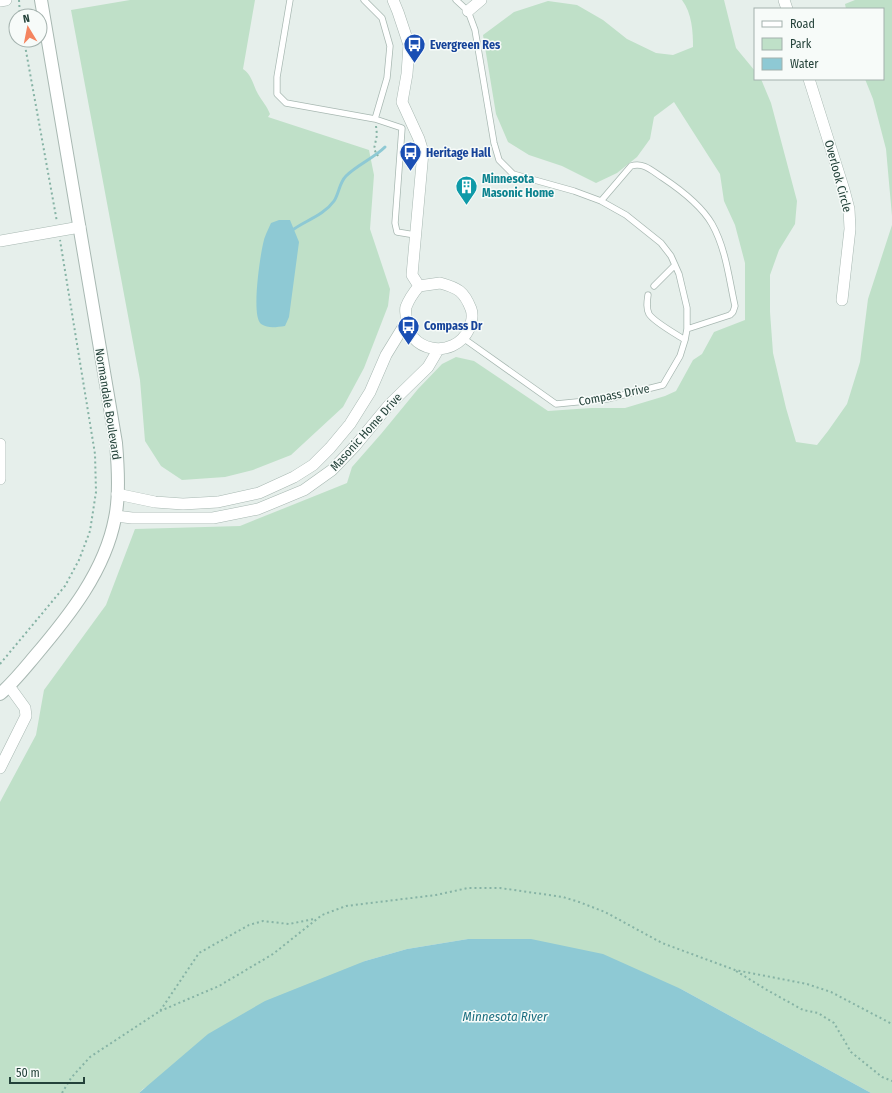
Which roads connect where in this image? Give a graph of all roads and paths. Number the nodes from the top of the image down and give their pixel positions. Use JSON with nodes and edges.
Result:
{"nodes":[{"id":1,"x":6,"y":0,"type":"edge"},
{"id":2,"x":40,"y":0,"type":"edge"},
{"id":3,"x":290,"y":0,"type":"edge"},
{"id":4,"x":364,"y":0,"type":"edge"},
{"id":5,"x":393,"y":0,"type":"edge"},
{"id":6,"x":456,"y":0,"type":"edge"},
{"id":7,"x":481,"y":0,"type":"edge"},
{"id":8,"x":0,"y":1,"type":"edge"},
{"id":9,"x":468,"y":11,"type":"junction"},
{"id":10,"x":25,"y":48,"type":"edge"},
{"id":11,"x":809,"y":80,"type":"edge"},
{"id":12,"x":376,"y":119,"type":"junction"},
{"id":13,"x":408,"y":127,"type":"junction"},
{"id":14,"x":378,"y":156,"type":"dead end"},
{"id":15,"x":601,"y":201,"type":"junction"},
{"id":16,"x":80,"y":227,"type":"junction"},
{"id":17,"x":58,"y":231,"type":"junction"},
{"id":18,"x":415,"y":235,"type":"junction"},
{"id":19,"x":0,"y":241,"type":"edge"},
{"id":20,"x":675,"y":265,"type":"junction"},
{"id":21,"x":419,"y":286,"type":"junction"},
{"id":22,"x":654,"y":286,"type":"dead end"},
{"id":23,"x":648,"y":296,"type":"dead end"},
{"id":24,"x":842,"y":300,"type":"dead end"},
{"id":25,"x":405,"y":324,"type":"junction"},
{"id":26,"x":687,"y":329,"type":"junction"},
{"id":27,"x":463,"y":338,"type":"junction"},
{"id":28,"x":685,"y":340,"type":"junction"},
{"id":29,"x":438,"y":350,"type":"junction"},
{"id":30,"x":0,"y":444,"type":"edge"},
{"id":31,"x":0,"y":479,"type":"edge"},
{"id":32,"x":117,"y":494,"type":"junction"},
{"id":33,"x":116,"y":516,"type":"junction"},
{"id":34,"x":0,"y":664,"type":"edge"},
{"id":35,"x":5,"y":690,"type":"edge"},
{"id":36,"x":0,"y":768,"type":"edge"},
{"id":37,"x":316,"y":919,"type":"junction"},
{"id":38,"x":735,"y":970,"type":"junction"},
{"id":39,"x":160,"y":1011,"type":"junction"},
{"id":40,"x":892,"y":1024,"type":"edge"},
{"id":41,"x":892,"y":1081,"type":"edge"},
{"id":42,"x":62,"y":1093,"type":"edge"}],
"edges":[{"from":1,"to":8,"type":"street"},
{"from":2,"to":16,"type":"street","name":"Normandale Boulevard"},
{"from":3,"to":12,"type":"lane"},
{"from":4,"to":12,"type":"lane"},
{"from":5,"to":13,"type":"street"},
{"from":6,"to":9,"type":"lane","name":"Compass Drive"},
{"from":7,"to":9,"type":"street"},
{"from":9,"to":15,"type":"lane","name":"Compass Drive"},
{"from":10,"to":17,"type":"path"},
{"from":11,"to":24,"type":"street","name":"Overlook Circle"},
{"from":12,"to":13,"type":"lane"},
{"from":12,"to":14,"type":"path"},
{"from":13,"to":18,"type":"street"},
{"from":13,"to":18,"type":"lane"},
{"from":15,"to":20,"type":"lane","name":"Compass Drive"},
{"from":15,"to":26,"type":"lane"},
{"from":16,"to":17,"type":"street"},
{"from":16,"to":32,"type":"street","name":"Normandale Boulevard"},
{"from":17,"to":19,"type":"street"},
{"from":17,"to":34,"type":"path"},
{"from":18,"to":21,"type":"street"},
{"from":20,"to":22,"type":"lane"},
{"from":20,"to":26,"type":"lane","name":"Compass Drive"},
{"from":21,"to":25,"type":"street"},
{"from":21,"to":27,"type":"street"},
{"from":23,"to":28,"type":"lane"},
{"from":25,"to":29,"type":"street"},
{"from":25,"to":32,"type":"street","name":"Masonic Home Drive"},
{"from":26,"to":28,"type":"lane","name":"Compass Drive"},
{"from":27,"to":28,"type":"lane","name":"Compass Drive"},
{"from":27,"to":29,"type":"street"},
{"from":29,"to":33,"type":"street","name":"Masonic Home Drive"},
{"from":30,"to":31,"type":"street"},
{"from":32,"to":33,"type":"street","name":"Normandale Boulevard"},
{"from":33,"to":35,"type":"street","name":"Normandale Boulevard"},
{"from":35,"to":36,"type":"street","name":"Normandale Boulevard"},
{"from":37,"to":38,"type":"path"},
{"from":37,"to":39,"type":"path"},
{"from":37,"to":39,"type":"path"},
{"from":38,"to":40,"type":"path"},
{"from":38,"to":41,"type":"path"},
{"from":39,"to":42,"type":"path"}]}
